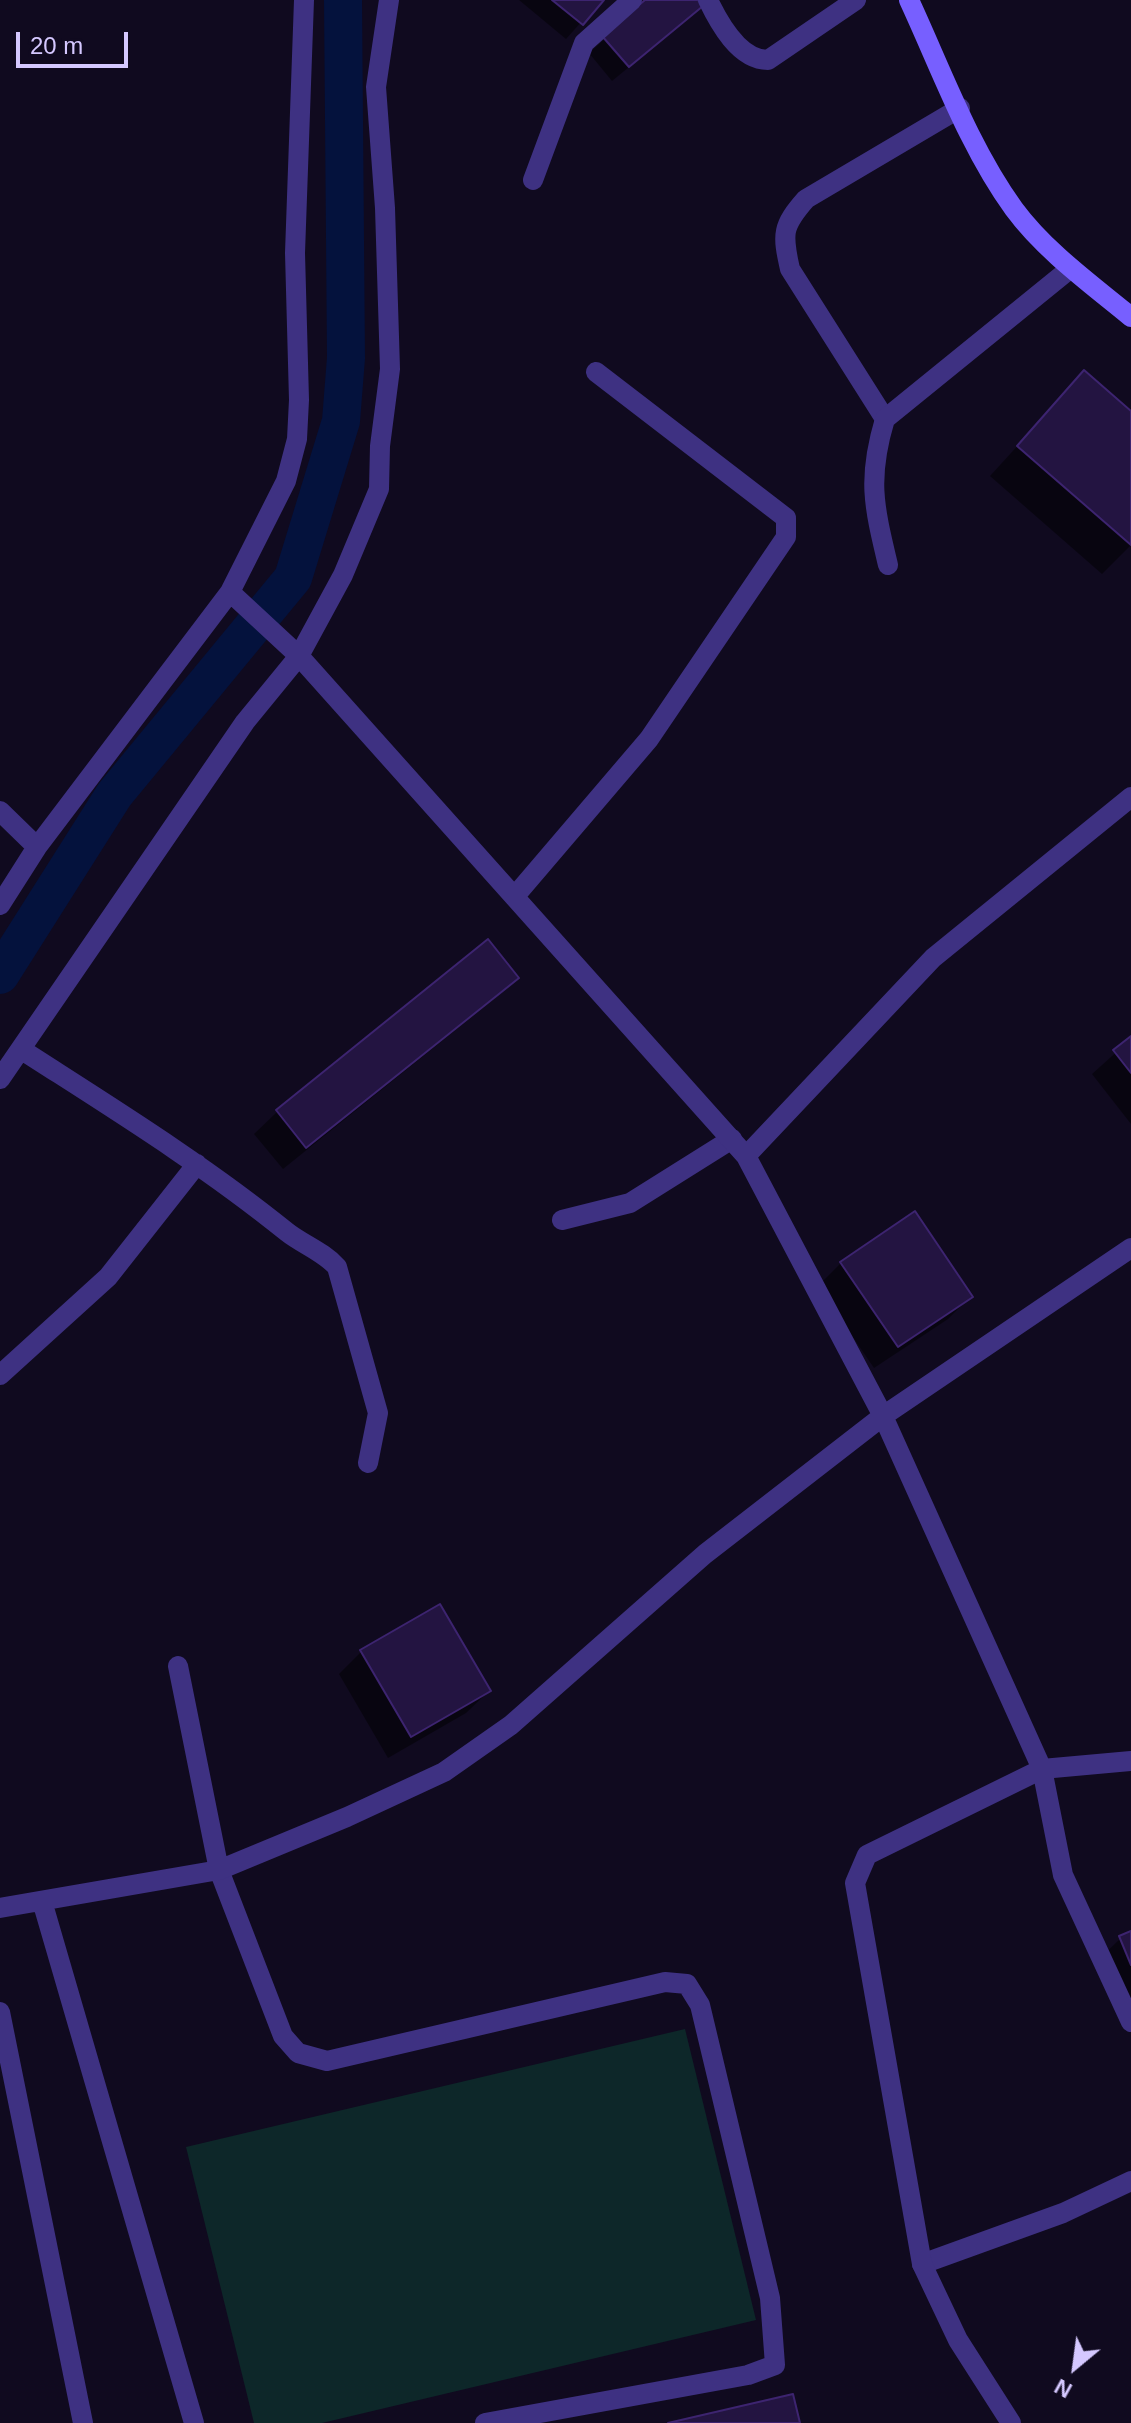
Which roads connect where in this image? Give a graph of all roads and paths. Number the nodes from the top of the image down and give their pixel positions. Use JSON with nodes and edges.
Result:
{"nodes":[{"id":1,"x":304,"y":0,"type":"edge"},
{"id":2,"x":389,"y":0,"type":"edge"},
{"id":3,"x":632,"y":0,"type":"edge"},
{"id":4,"x":708,"y":0,"type":"edge"},
{"id":5,"x":856,"y":0,"type":"edge"},
{"id":6,"x":909,"y":0,"type":"edge"},
{"id":7,"x":960,"y":108,"type":"junction"},
{"id":8,"x":533,"y":180,"type":"dead end"},
{"id":9,"x":1071,"y":268,"type":"junction"},
{"id":10,"x":1131,"y":317,"type":"edge"},
{"id":11,"x":596,"y":372,"type":"dead end"},
{"id":12,"x":885,"y":419,"type":"junction"},
{"id":13,"x":888,"y":565,"type":"dead end"},
{"id":14,"x":230,"y":592,"type":"junction"},
{"id":15,"x":299,"y":656,"type":"junction"},
{"id":16,"x":1131,"y":797,"type":"edge"},
{"id":17,"x":0,"y":811,"type":"edge"},
{"id":18,"x":37,"y":847,"type":"junction"},
{"id":19,"x":515,"y":896,"type":"junction"},
{"id":20,"x":0,"y":905,"type":"edge"},
{"id":21,"x":22,"y":1050,"type":"junction"},
{"id":22,"x":0,"y":1079,"type":"edge"},
{"id":23,"x":732,"y":1139,"type":"junction"},
{"id":24,"x":746,"y":1156,"type":"junction"},
{"id":25,"x":197,"y":1164,"type":"junction"},
{"id":26,"x":562,"y":1220,"type":"dead end"},
{"id":27,"x":1131,"y":1248,"type":"edge"},
{"id":28,"x":0,"y":1375,"type":"edge"},
{"id":29,"x":883,"y":1416,"type":"junction"},
{"id":30,"x":368,"y":1463,"type":"dead end"},
{"id":31,"x":178,"y":1666,"type":"dead end"},
{"id":32,"x":1131,"y":1761,"type":"edge"},
{"id":33,"x":1042,"y":1769,"type":"junction"},
{"id":34,"x":219,"y":1870,"type":"junction"},
{"id":35,"x":42,"y":1901,"type":"junction"},
{"id":36,"x":0,"y":1908,"type":"edge"},
{"id":37,"x":0,"y":2012,"type":"edge"},
{"id":38,"x":1131,"y":2022,"type":"edge"},
{"id":39,"x":1131,"y":2181,"type":"edge"},
{"id":40,"x":922,"y":2264,"type":"junction"},
{"id":41,"x":83,"y":2423,"type":"edge"},
{"id":42,"x":194,"y":2423,"type":"edge"},
{"id":43,"x":485,"y":2423,"type":"edge"},
{"id":44,"x":1011,"y":2423,"type":"edge"}],
"edges":[{"from":1,"to":14,"type":"street"},
{"from":2,"to":15,"type":"street"},
{"from":3,"to":8,"type":"street"},
{"from":4,"to":5,"type":"street"},
{"from":6,"to":7,"type":"street"},
{"from":7,"to":9,"type":"street"},
{"from":7,"to":12,"type":"street"},
{"from":9,"to":10,"type":"street"},
{"from":9,"to":12,"type":"street"},
{"from":11,"to":19,"type":"street"},
{"from":12,"to":13,"type":"street"},
{"from":14,"to":15,"type":"street"},
{"from":14,"to":18,"type":"street"},
{"from":15,"to":19,"type":"street"},
{"from":15,"to":21,"type":"street"},
{"from":16,"to":24,"type":"street"},
{"from":17,"to":18,"type":"street"},
{"from":18,"to":20,"type":"street"},
{"from":19,"to":23,"type":"street"},
{"from":21,"to":22,"type":"street"},
{"from":21,"to":25,"type":"street"},
{"from":23,"to":24,"type":"street"},
{"from":23,"to":26,"type":"street"},
{"from":24,"to":29,"type":"street"},
{"from":25,"to":28,"type":"street"},
{"from":25,"to":30,"type":"street"},
{"from":27,"to":29,"type":"street"},
{"from":29,"to":33,"type":"street"},
{"from":29,"to":34,"type":"street"},
{"from":31,"to":34,"type":"street"},
{"from":32,"to":33,"type":"street"},
{"from":33,"to":38,"type":"street"},
{"from":33,"to":40,"type":"street"},
{"from":34,"to":35,"type":"street"},
{"from":34,"to":43,"type":"street"},
{"from":35,"to":36,"type":"street"},
{"from":35,"to":42,"type":"street"},
{"from":37,"to":41,"type":"street"},
{"from":39,"to":40,"type":"street"},
{"from":40,"to":44,"type":"street"}]}
